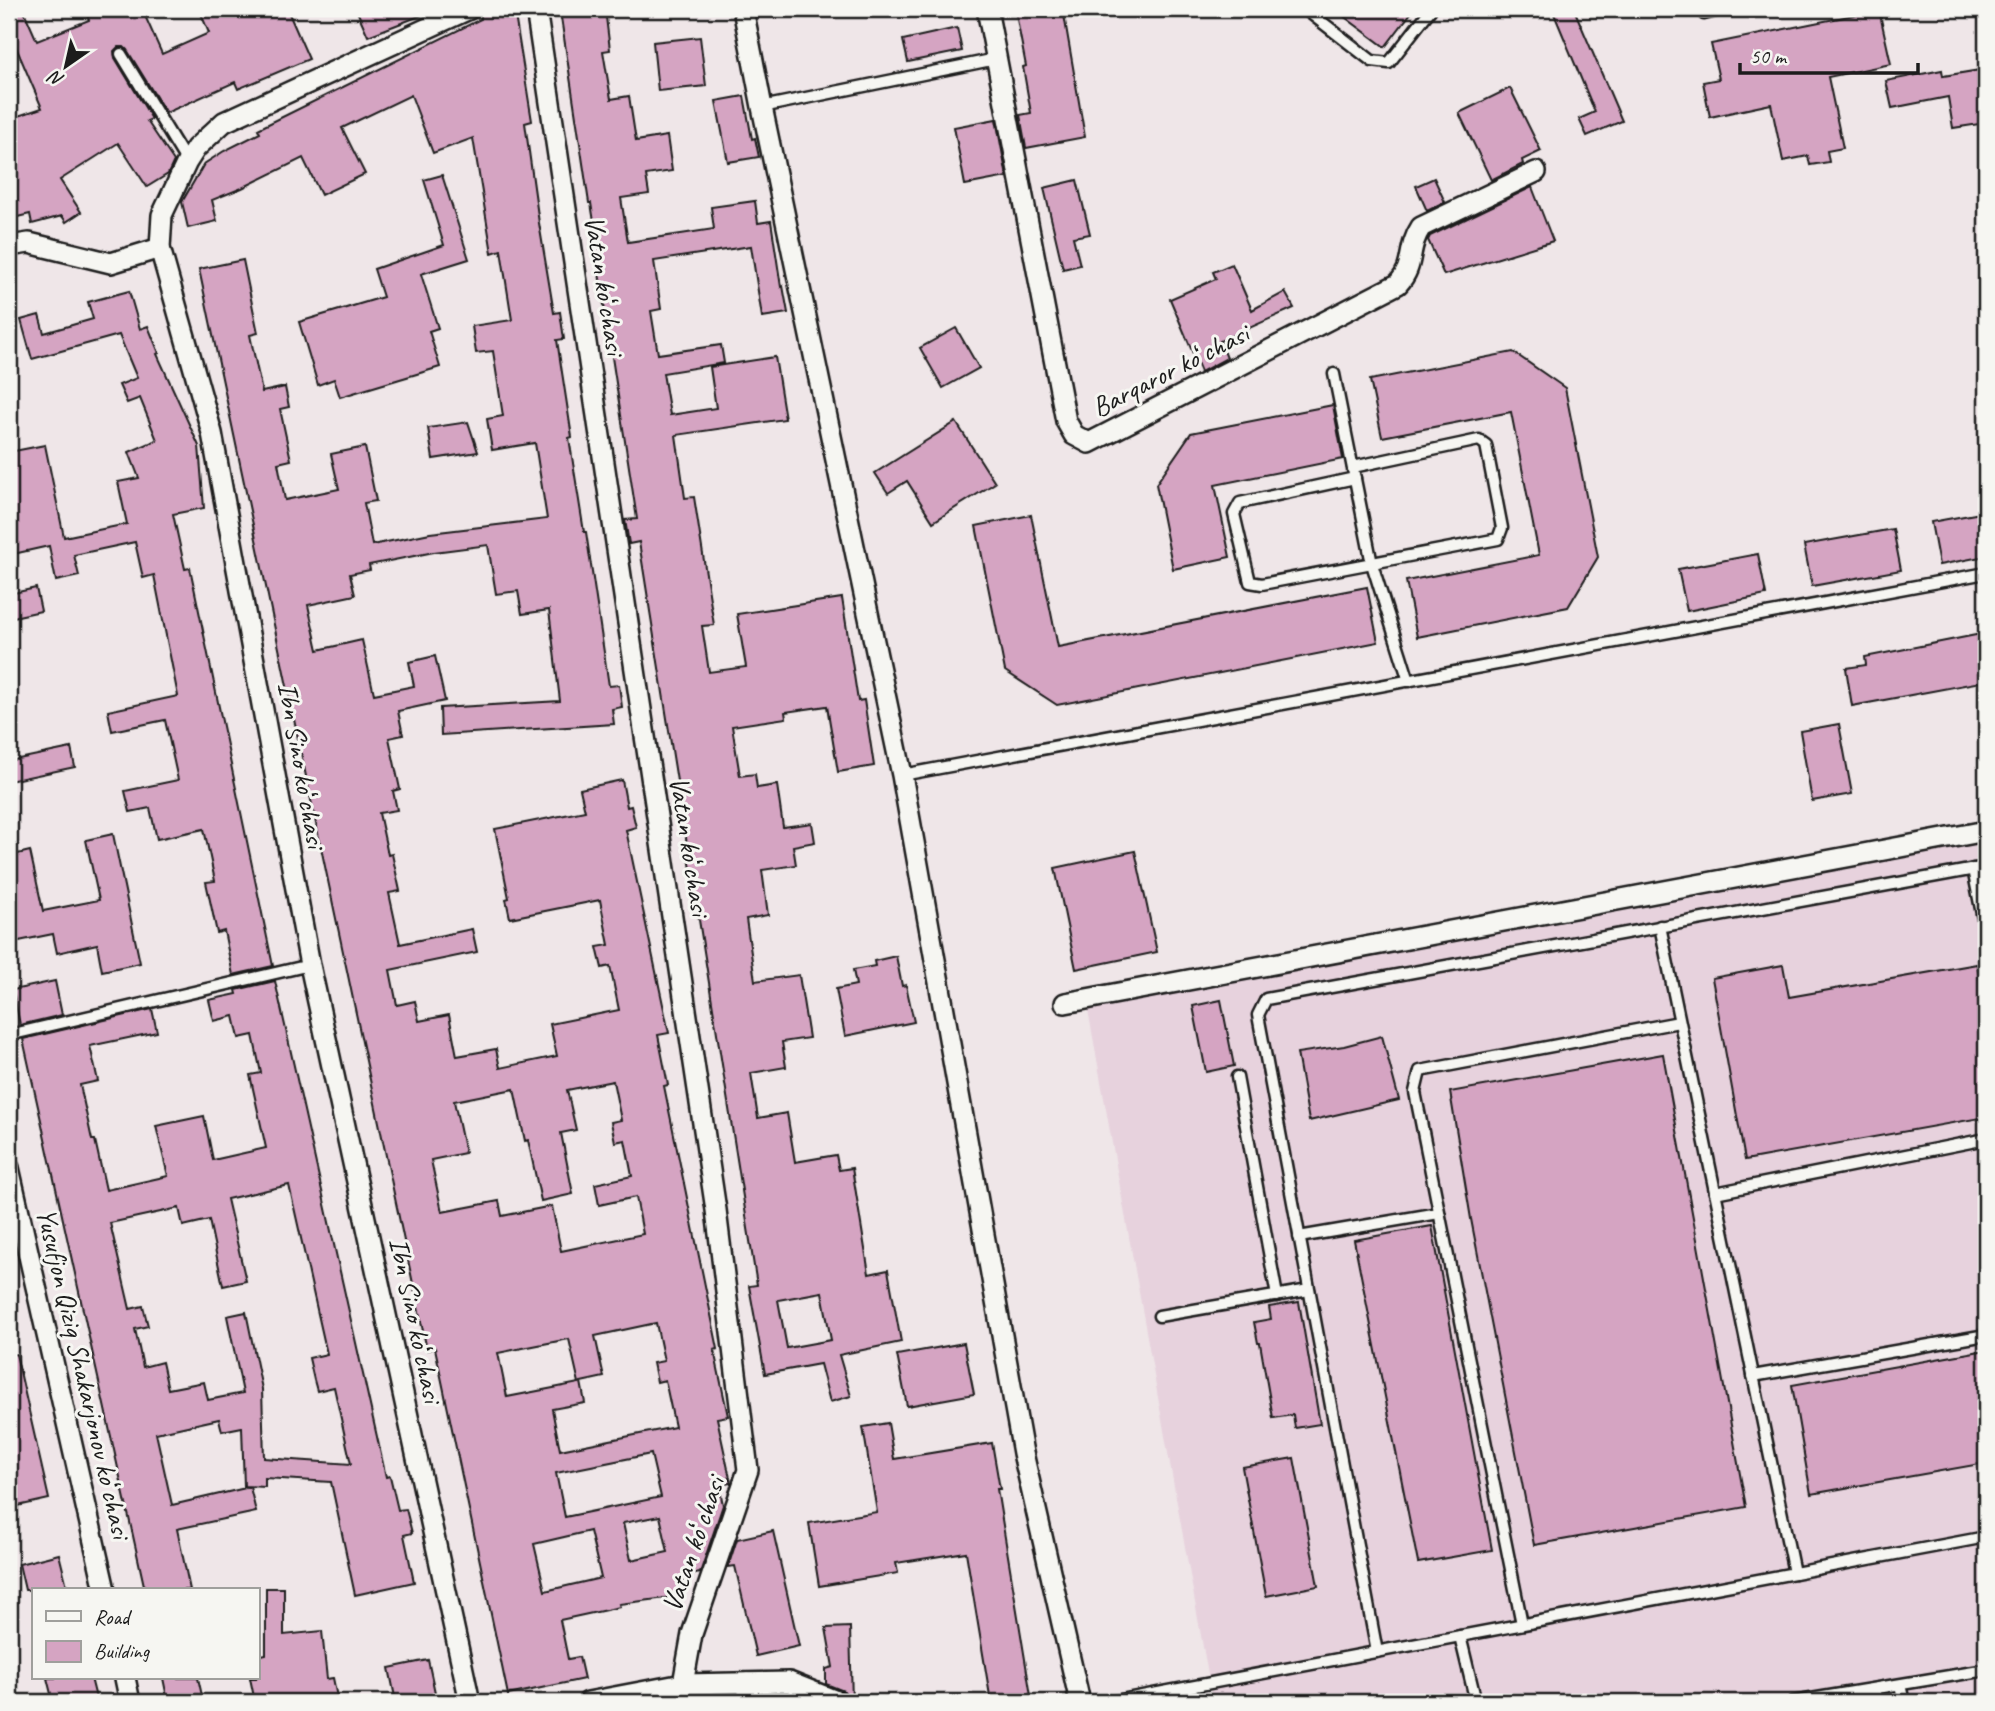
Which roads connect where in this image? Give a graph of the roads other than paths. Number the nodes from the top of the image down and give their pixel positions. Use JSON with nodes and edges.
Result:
{"nodes":[{"id":1,"x":469,"y":9,"type":"edge"},
{"id":2,"x":536,"y":9,"type":"edge"},
{"id":3,"x":743,"y":9,"type":"edge"},
{"id":4,"x":987,"y":9,"type":"edge"},
{"id":5,"x":1305,"y":9,"type":"edge"},
{"id":6,"x":1431,"y":9,"type":"edge"},
{"id":7,"x":1724,"y":9,"type":"edge"},
{"id":8,"x":1704,"y":14,"type":"dead end"},
{"id":9,"x":121,"y":54,"type":"dead end"},
{"id":10,"x":996,"y":60,"type":"junction"},
{"id":11,"x":762,"y":107,"type":"junction"},
{"id":12,"x":187,"y":162,"type":"junction"},
{"id":13,"x":1536,"y":172,"type":"dead end"},
{"id":14,"x":9,"y":246,"type":"edge"},
{"id":15,"x":160,"y":248,"type":"junction"},
{"id":16,"x":1334,"y":374,"type":"dead end"},
{"id":17,"x":1354,"y":472,"type":"junction"},
{"id":18,"x":1373,"y":564,"type":"junction"},
{"id":19,"x":1986,"y":573,"type":"edge"},
{"id":20,"x":1409,"y":681,"type":"junction"},
{"id":21,"x":902,"y":775,"type":"junction"},
{"id":22,"x":1986,"y":831,"type":"edge"},
{"id":23,"x":1986,"y":867,"type":"edge"},
{"id":24,"x":1973,"y":869,"type":"junction"},
{"id":25,"x":1660,"y":926,"type":"junction"},
{"id":26,"x":1986,"y":934,"type":"edge"},
{"id":27,"x":310,"y":965,"type":"junction"},
{"id":28,"x":1065,"y":1003,"type":"dead end"},
{"id":29,"x":1679,"y":1022,"type":"junction"},
{"id":30,"x":9,"y":1035,"type":"edge"},
{"id":31,"x":1237,"y":1077,"type":"dead end"},
{"id":32,"x":1986,"y":1139,"type":"edge"},
{"id":33,"x":9,"y":1168,"type":"edge"},
{"id":34,"x":1715,"y":1193,"type":"junction"},
{"id":35,"x":1439,"y":1213,"type":"junction"},
{"id":36,"x":1299,"y":1237,"type":"junction"},
{"id":37,"x":1309,"y":1290,"type":"junction"},
{"id":38,"x":1277,"y":1296,"type":"junction"},
{"id":39,"x":1159,"y":1316,"type":"dead end"},
{"id":40,"x":1986,"y":1335,"type":"edge"},
{"id":41,"x":1753,"y":1376,"type":"junction"},
{"id":42,"x":1986,"y":1537,"type":"edge"},
{"id":43,"x":1794,"y":1573,"type":"junction"},
{"id":44,"x":105,"y":1588,"type":"edge"},
{"id":45,"x":1522,"y":1624,"type":"junction"},
{"id":46,"x":1460,"y":1636,"type":"junction"},
{"id":47,"x":1377,"y":1652,"type":"junction"},
{"id":48,"x":1986,"y":1670,"type":"edge"},
{"id":49,"x":125,"y":1680,"type":"edge"},
{"id":50,"x":682,"y":1684,"type":"junction"},
{"id":51,"x":1900,"y":1685,"type":"junction"},
{"id":52,"x":1875,"y":1689,"type":"junction"},
{"id":53,"x":748,"y":1693,"type":"edge"},
{"id":54,"x":130,"y":1702,"type":"edge"},
{"id":55,"x":470,"y":1702,"type":"edge"},
{"id":56,"x":589,"y":1702,"type":"edge"},
{"id":57,"x":839,"y":1702,"type":"edge"},
{"id":58,"x":1080,"y":1702,"type":"edge"},
{"id":59,"x":1110,"y":1702,"type":"edge"},
{"id":60,"x":1476,"y":1702,"type":"edge"},
{"id":61,"x":1793,"y":1702,"type":"edge"},
{"id":62,"x":1878,"y":1702,"type":"edge"},
{"id":63,"x":1904,"y":1702,"type":"edge"}],
"edges":[{"from":1,"to":12,"type":"street","name":"Ibn Sino koʻchasi"},
{"from":2,"to":50,"type":"street","name":"Vatan koʻchasi"},
{"from":3,"to":11,"type":"street"},
{"from":4,"to":10,"type":"street","name":"Barqaror koʻchasi"},
{"from":5,"to":6,"type":"lane"},
{"from":7,"to":8,"type":"lane"},
{"from":9,"to":12,"type":"lane"},
{"from":10,"to":11,"type":"lane"},
{"from":10,"to":13,"type":"street","name":"Barqaror koʻchasi"},
{"from":11,"to":21,"type":"street"},
{"from":12,"to":15,"type":"street","name":"Ibn Sino koʻchasi"},
{"from":14,"to":15,"type":"street"},
{"from":15,"to":27,"type":"street","name":"Ibn Sino koʻchasi"},
{"from":16,"to":17,"type":"lane"},
{"from":17,"to":18,"type":"lane"},
{"from":17,"to":18,"type":"lane"},
{"from":17,"to":18,"type":"lane"},
{"from":18,"to":20,"type":"lane"},
{"from":19,"to":20,"type":"lane"},
{"from":20,"to":21,"type":"lane"},
{"from":21,"to":58,"type":"street"},
{"from":22,"to":28,"type":"street"},
{"from":23,"to":24,"type":"lane"},
{"from":24,"to":25,"type":"lane"},
{"from":24,"to":26,"type":"lane"},
{"from":25,"to":29,"type":"lane"},
{"from":25,"to":36,"type":"lane"},
{"from":27,"to":30,"type":"lane"},
{"from":27,"to":55,"type":"street","name":"Ibn Sino koʻchasi"},
{"from":29,"to":34,"type":"lane"},
{"from":29,"to":35,"type":"lane"},
{"from":31,"to":38,"type":"lane"},
{"from":32,"to":34,"type":"lane"},
{"from":33,"to":44,"type":"street","name":"Yusufjon Qiziq Shakarjonov koʻchasi"},
{"from":34,"to":41,"type":"lane"},
{"from":35,"to":36,"type":"lane"},
{"from":35,"to":45,"type":"lane"},
{"from":36,"to":37,"type":"lane"},
{"from":37,"to":38,"type":"lane"},
{"from":37,"to":47,"type":"lane"},
{"from":38,"to":39,"type":"lane"},
{"from":40,"to":41,"type":"lane"},
{"from":41,"to":43,"type":"lane"},
{"from":42,"to":43,"type":"lane"},
{"from":43,"to":45,"type":"lane"},
{"from":45,"to":46,"type":"lane"},
{"from":46,"to":47,"type":"lane"},
{"from":46,"to":60,"type":"lane"},
{"from":47,"to":59,"type":"lane"},
{"from":48,"to":51,"type":"lane"},
{"from":49,"to":54,"type":"street"},
{"from":50,"to":53,"type":"street"},
{"from":50,"to":56,"type":"street"},
{"from":51,"to":52,"type":"lane"},
{"from":51,"to":63,"type":"lane"},
{"from":52,"to":61,"type":"lane"},
{"from":52,"to":62,"type":"lane"},
{"from":53,"to":57,"type":"street"}]}
